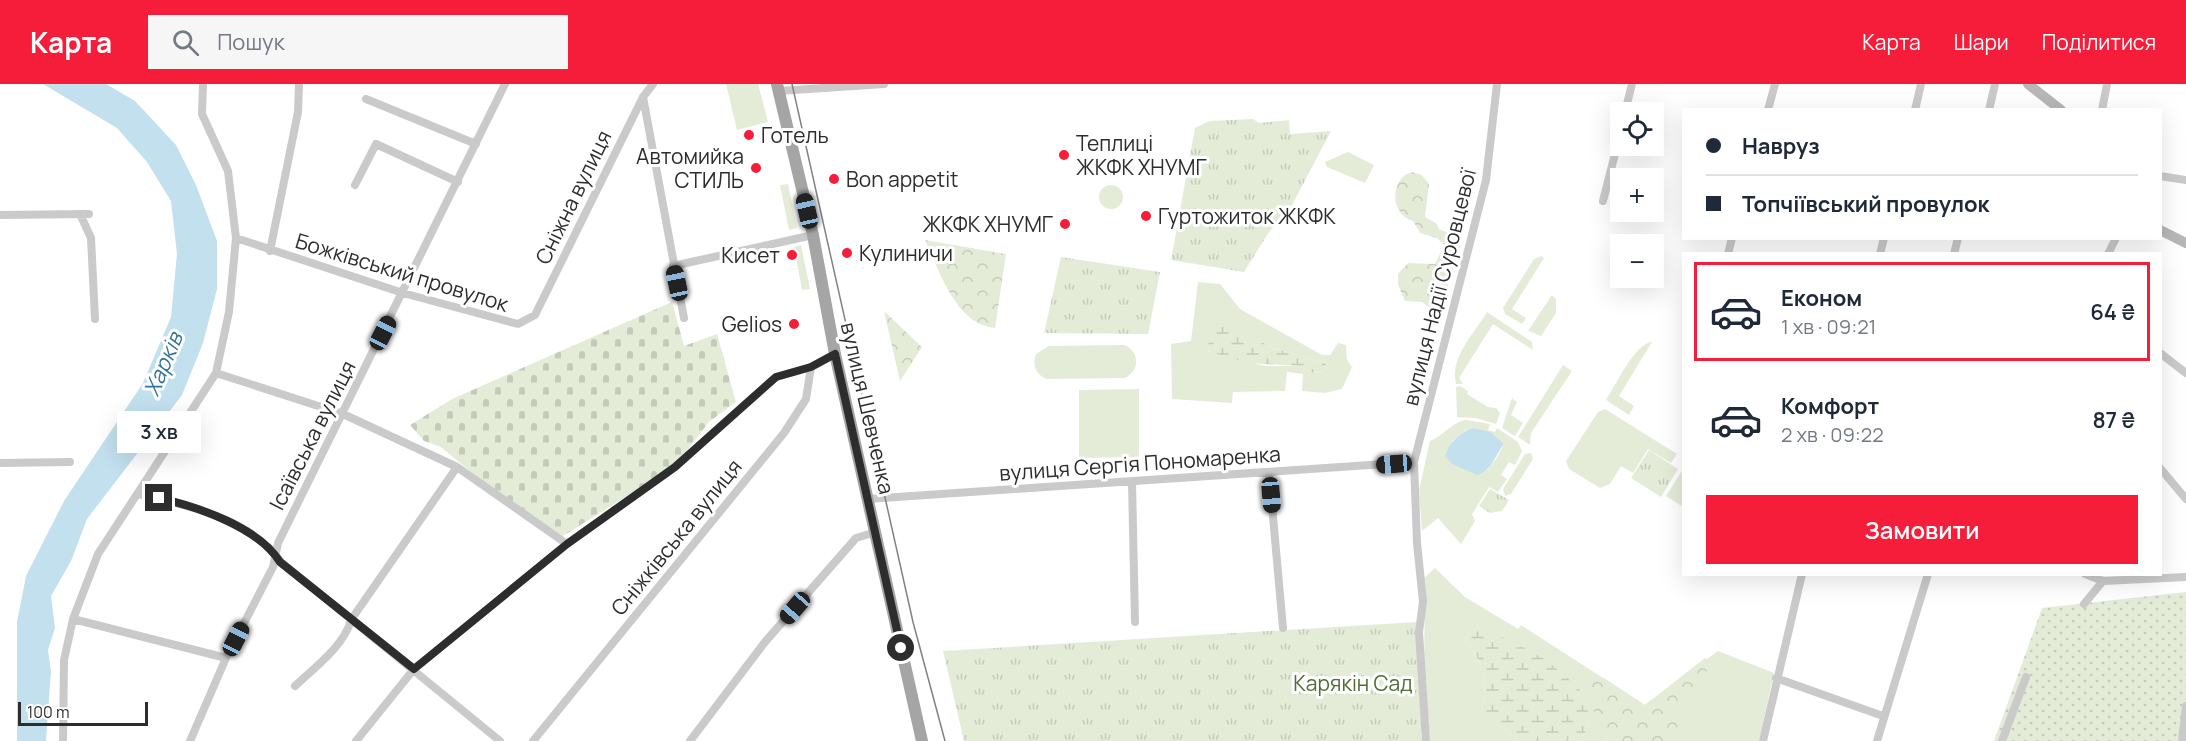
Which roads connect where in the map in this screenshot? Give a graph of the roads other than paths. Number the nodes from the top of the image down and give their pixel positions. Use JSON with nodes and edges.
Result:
{"nodes":[{"id":1,"x":203,"y":84,"type":"edge"},
{"id":2,"x":300,"y":84,"type":"edge"},
{"id":3,"x":505,"y":84,"type":"edge"},
{"id":4,"x":653,"y":84,"type":"edge"},
{"id":5,"x":884,"y":84,"type":"edge"},
{"id":6,"x":1497,"y":84,"type":"edge"},
{"id":7,"x":1632,"y":84,"type":"edge"},
{"id":8,"x":1775,"y":84,"type":"edge"},
{"id":9,"x":1921,"y":84,"type":"edge"},
{"id":10,"x":1995,"y":84,"type":"edge"},
{"id":11,"x":2028,"y":84,"type":"edge"},
{"id":12,"x":2107,"y":84,"type":"edge"},
{"id":13,"x":778,"y":88,"type":"edge"},
{"id":14,"x":643,"y":97,"type":"junction"},
{"id":15,"x":366,"y":99,"type":"dead end"},
{"id":16,"x":1628,"y":102,"type":"edge"},
{"id":17,"x":1769,"y":108,"type":"edge"},
{"id":18,"x":1915,"y":108,"type":"edge"},
{"id":19,"x":1989,"y":108,"type":"edge"},
{"id":20,"x":2058,"y":108,"type":"edge"},
{"id":21,"x":2102,"y":108,"type":"edge"},
{"id":22,"x":632,"y":118,"type":"junction"},
{"id":23,"x":648,"y":124,"type":"junction"},
{"id":24,"x":476,"y":144,"type":"junction"},
{"id":25,"x":1614,"y":156,"type":"edge"},
{"id":26,"x":2162,"y":176,"type":"edge"},
{"id":27,"x":2186,"y":180,"type":"edge"},
{"id":28,"x":458,"y":182,"type":"junction"},
{"id":29,"x":355,"y":185,"type":"dead end"},
{"id":30,"x":1603,"y":201,"type":"dead end"},
{"id":31,"x":80,"y":214,"type":"junction"},
{"id":32,"x":89,"y":214,"type":"dead end"},
{"id":33,"x":0,"y":215,"type":"edge"},
{"id":34,"x":2162,"y":231,"type":"edge"},
{"id":35,"x":813,"y":235,"type":"junction"},
{"id":36,"x":236,"y":238,"type":"junction"},
{"id":37,"x":2186,"y":243,"type":"edge"},
{"id":38,"x":270,"y":251,"type":"junction"},
{"id":39,"x":674,"y":266,"type":"junction"},
{"id":40,"x":403,"y":293,"type":"junction"},
{"id":41,"x":684,"y":318,"type":"dead end"},
{"id":42,"x":95,"y":319,"type":"dead end"},
{"id":43,"x":524,"y":323,"type":"joint"},
{"id":44,"x":835,"y":354,"type":"junction"},
{"id":45,"x":2162,"y":355,"type":"edge"},
{"id":46,"x":811,"y":367,"type":"junction"},
{"id":47,"x":216,"y":373,"type":"junction"},
{"id":48,"x":2186,"y":373,"type":"edge"},
{"id":49,"x":343,"y":414,"type":"junction"},
{"id":50,"x":70,"y":462,"type":"dead end"},
{"id":51,"x":1414,"y":462,"type":"junction"},
{"id":52,"x":0,"y":463,"type":"edge"},
{"id":53,"x":457,"y":467,"type":"junction"},
{"id":54,"x":2162,"y":470,"type":"edge"},
{"id":55,"x":1269,"y":472,"type":"junction"},
{"id":56,"x":1132,"y":482,"type":"junction"},
{"id":57,"x":138,"y":494,"type":"junction"},
{"id":58,"x":868,"y":499,"type":"junction"},
{"id":59,"x":2186,"y":499,"type":"edge"},
{"id":60,"x":876,"y":532,"type":"junction"},
{"id":61,"x":567,"y":544,"type":"junction"},
{"id":62,"x":276,"y":555,"type":"junction"},
{"id":63,"x":1802,"y":576,"type":"edge"},
{"id":64,"x":1927,"y":576,"type":"edge"},
{"id":65,"x":2090,"y":576,"type":"edge"},
{"id":66,"x":2186,"y":577,"type":"edge"},
{"id":67,"x":2103,"y":581,"type":"junction"},
{"id":68,"x":2085,"y":604,"type":"dead end"},
{"id":69,"x":73,"y":619,"type":"junction"},
{"id":70,"x":351,"y":620,"type":"junction"},
{"id":71,"x":1135,"y":622,"type":"dead end"},
{"id":72,"x":1283,"y":628,"type":"dead end"},
{"id":73,"x":226,"y":658,"type":"junction"},
{"id":74,"x":414,"y":669,"type":"junction"},
{"id":75,"x":2026,"y":677,"type":"dead end"},
{"id":76,"x":1776,"y":678,"type":"junction"},
{"id":77,"x":295,"y":686,"type":"dead end"},
{"id":78,"x":2186,"y":706,"type":"edge"},
{"id":79,"x":1883,"y":716,"type":"junction"},
{"id":80,"x":63,"y":741,"type":"edge"},
{"id":81,"x":190,"y":741,"type":"edge"},
{"id":82,"x":356,"y":741,"type":"edge"},
{"id":83,"x":500,"y":741,"type":"edge"},
{"id":84,"x":533,"y":741,"type":"edge"},
{"id":85,"x":690,"y":741,"type":"edge"},
{"id":86,"x":922,"y":741,"type":"edge"},
{"id":87,"x":1426,"y":741,"type":"edge"},
{"id":88,"x":1763,"y":741,"type":"edge"},
{"id":89,"x":1877,"y":741,"type":"edge"},
{"id":90,"x":2002,"y":741,"type":"edge"},
{"id":91,"x":2182,"y":741,"type":"edge"}],
"edges":[{"from":1,"to":36,"type":"street"},
{"from":2,"to":38,"type":"street"},
{"from":3,"to":24,"type":"street","name":"Ісаївська вулиця"},
{"from":4,"to":14,"type":"street","name":"Сніжна вулиця"},
{"from":5,"to":13,"type":"street"},
{"from":6,"to":51,"type":"street","name":"вулиця Надії Суровцевої"},
{"from":7,"to":16,"type":"street"},
{"from":8,"to":17,"type":"street"},
{"from":9,"to":18,"type":"street"},
{"from":10,"to":19,"type":"street"},
{"from":11,"to":20,"type":"street"},
{"from":12,"to":21,"type":"street"},
{"from":13,"to":35,"type":"main road","name":"вулиця Шевченка"},
{"from":14,"to":22,"type":"street","name":"Сніжна вулиця"},
{"from":14,"to":23,"type":"street"},
{"from":15,"to":24,"type":"street"},
{"from":22,"to":23,"type":"street"},
{"from":22,"to":43,"type":"street","name":"Сніжна вулиця"},
{"from":23,"to":39,"type":"street"},
{"from":24,"to":28,"type":"street","name":"Ісаївська вулиця"},
{"from":25,"to":30,"type":"street"},
{"from":26,"to":27,"type":"street"},
{"from":28,"to":29,"type":"street"},
{"from":28,"to":40,"type":"street","name":"Ісаївська вулиця"},
{"from":31,"to":32,"type":"street"},
{"from":31,"to":33,"type":"street"},
{"from":31,"to":42,"type":"street"},
{"from":34,"to":37,"type":"street"},
{"from":35,"to":39,"type":"street"},
{"from":35,"to":44,"type":"main road","name":"вулиця Шевченка"},
{"from":36,"to":38,"type":"street","name":"Божківський провулок"},
{"from":36,"to":47,"type":"street"},
{"from":38,"to":40,"type":"street","name":"Божківський провулок"},
{"from":39,"to":41,"type":"street"},
{"from":40,"to":43,"type":"street","name":"Божківський провулок"},
{"from":40,"to":49,"type":"street","name":"Ісаївська вулиця"},
{"from":44,"to":46,"type":"street"},
{"from":44,"to":58,"type":"main road","name":"вулиця Шевченка"},
{"from":45,"to":48,"type":"street"},
{"from":46,"to":61,"type":"street"},
{"from":46,"to":84,"type":"street","name":"Сніжківська вулиця"},
{"from":47,"to":49,"type":"street"},
{"from":47,"to":57,"type":"street"},
{"from":49,"to":53,"type":"street"},
{"from":49,"to":62,"type":"street","name":"Ісаївська вулиця"},
{"from":50,"to":52,"type":"street"},
{"from":51,"to":55,"type":"street","name":"вулиця Сергія Пономаренка"},
{"from":51,"to":87,"type":"street","name":"вулиця Надії Суровцевої"},
{"from":53,"to":61,"type":"street"},
{"from":53,"to":70,"type":"street"},
{"from":54,"to":59,"type":"street"},
{"from":55,"to":56,"type":"street","name":"вулиця Сергія Пономаренка"},
{"from":55,"to":72,"type":"street"},
{"from":56,"to":58,"type":"street","name":"вулиця Сергія Пономаренка"},
{"from":56,"to":71,"type":"street"},
{"from":57,"to":62,"type":"street"},
{"from":57,"to":69,"type":"street"},
{"from":58,"to":60,"type":"main road","name":"вулиця Шевченка"},
{"from":60,"to":85,"type":"street"},
{"from":60,"to":86,"type":"main road","name":"вулиця Шевченка"},
{"from":61,"to":74,"type":"street"},
{"from":62,"to":70,"type":"street"},
{"from":62,"to":73,"type":"street","name":"Ісаївська вулиця"},
{"from":63,"to":76,"type":"street"},
{"from":64,"to":79,"type":"street"},
{"from":65,"to":67,"type":"street"},
{"from":66,"to":67,"type":"street"},
{"from":67,"to":68,"type":"street"},
{"from":69,"to":73,"type":"street"},
{"from":69,"to":80,"type":"street"},
{"from":70,"to":74,"type":"street"},
{"from":70,"to":77,"type":"street"},
{"from":73,"to":81,"type":"street","name":"Ісаївська вулиця"},
{"from":74,"to":82,"type":"street"},
{"from":74,"to":83,"type":"street"},
{"from":75,"to":90,"type":"street"},
{"from":76,"to":79,"type":"street"},
{"from":76,"to":88,"type":"street"},
{"from":78,"to":91,"type":"street"},
{"from":79,"to":89,"type":"street"}]}
